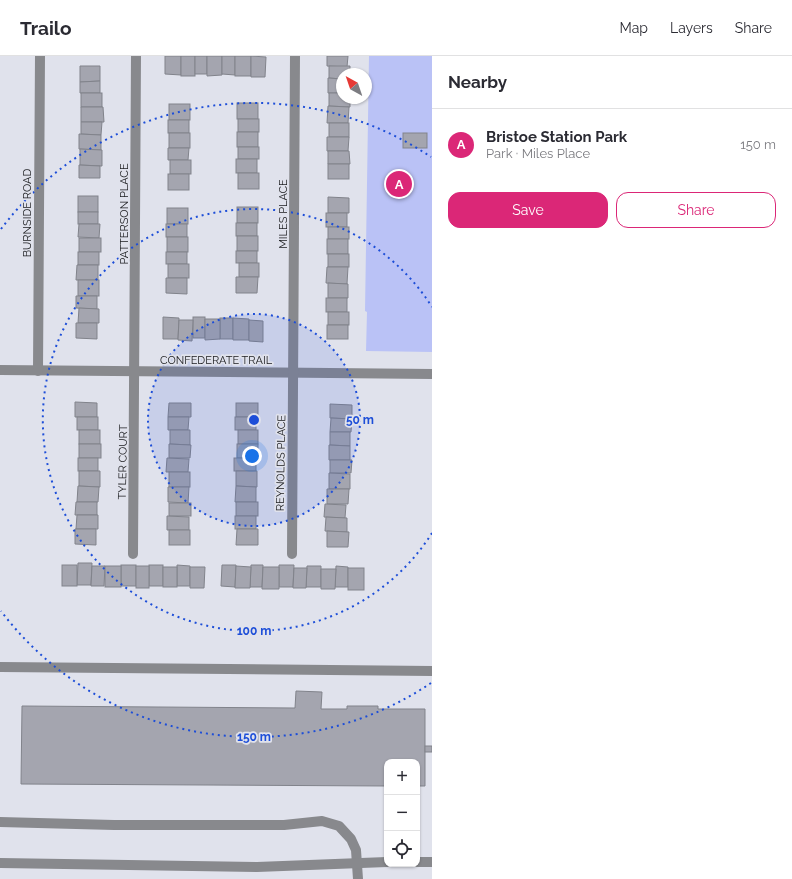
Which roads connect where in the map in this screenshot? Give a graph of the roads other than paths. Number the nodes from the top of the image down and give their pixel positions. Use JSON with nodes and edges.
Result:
{"nodes":[{"id":1,"x":40,"y":56,"type":"edge"},
{"id":2,"x":136,"y":56,"type":"edge"},
{"id":3,"x":295,"y":56,"type":"edge"},
{"id":4,"x":0,"y":370,"type":"edge"},
{"id":5,"x":38,"y":371,"type":"junction"},
{"id":6,"x":136,"y":371,"type":"junction"},
{"id":7,"x":294,"y":373,"type":"junction"},
{"id":8,"x":432,"y":374,"type":"edge"},
{"id":9,"x":134,"y":554,"type":"dead end"},
{"id":10,"x":292,"y":554,"type":"dead end"},
{"id":11,"x":0,"y":667,"type":"edge"},
{"id":12,"x":432,"y":671,"type":"edge"},
{"id":13,"x":0,"y":822,"type":"edge"},
{"id":14,"x":384,"y":862,"type":"edge"},
{"id":15,"x":420,"y":862,"type":"edge"},
{"id":16,"x":432,"y":862,"type":"edge"},
{"id":17,"x":0,"y":863,"type":"edge"},
{"id":18,"x":357,"y":863,"type":"junction"},
{"id":19,"x":358,"y":879,"type":"edge"}],
"edges":[{"from":1,"to":5,"type":"street","name":"BURNSIDE ROAD"},
{"from":2,"to":6,"type":"street","name":"PATTERSON PLACE"},
{"from":3,"to":7,"type":"street","name":"MILES PLACE"},
{"from":4,"to":5,"type":"street","name":"CONFEDERATE TRAIL"},
{"from":5,"to":6,"type":"street","name":"CONFEDERATE TRAIL"},
{"from":6,"to":7,"type":"street","name":"CONFEDERATE TRAIL"},
{"from":6,"to":9,"type":"street","name":"TYLER COURT"},
{"from":7,"to":8,"type":"street","name":"CONFEDERATE TRAIL"},
{"from":7,"to":10,"type":"street","name":"REYNOLDS PLACE"},
{"from":11,"to":12,"type":"street"},
{"from":13,"to":18,"type":"street"},
{"from":14,"to":18,"type":"street"},
{"from":15,"to":16,"type":"street"},
{"from":17,"to":18,"type":"street"},
{"from":18,"to":19,"type":"street"}]}
